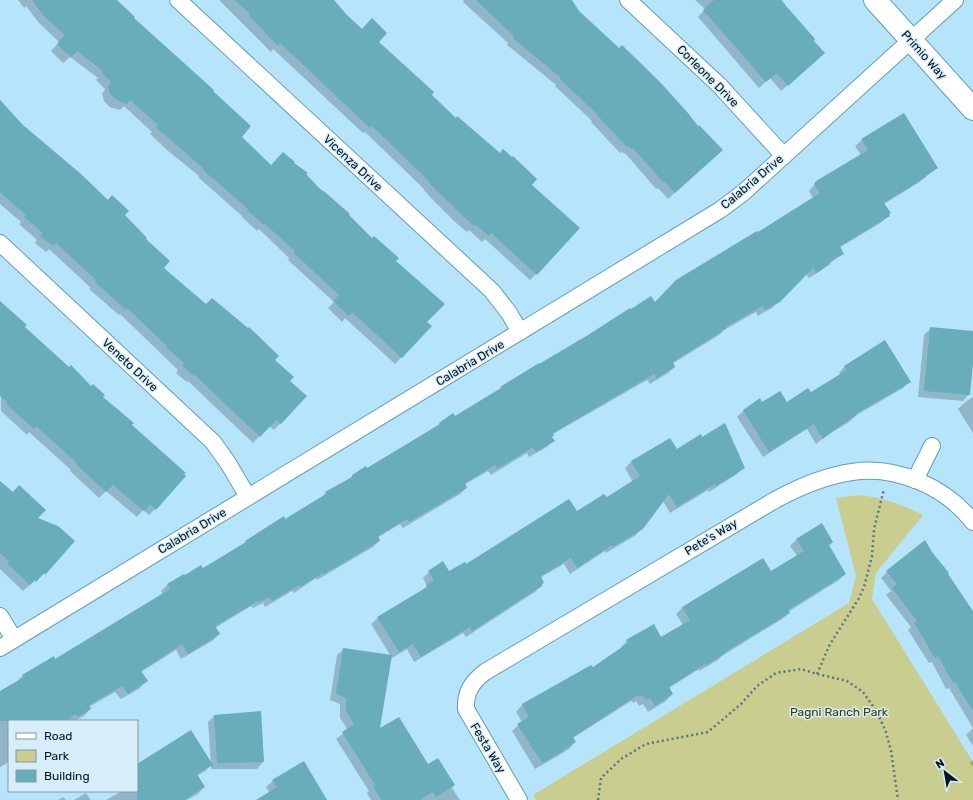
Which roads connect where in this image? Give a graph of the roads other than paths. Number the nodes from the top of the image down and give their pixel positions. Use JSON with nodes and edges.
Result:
{"nodes":[{"id":1,"x":178,"y":0,"type":"edge"},
{"id":2,"x":628,"y":0,"type":"edge"},
{"id":3,"x":875,"y":0,"type":"edge"},
{"id":4,"x":956,"y":0,"type":"edge"},
{"id":5,"x":911,"y":40,"type":"junction"},
{"id":6,"x":973,"y":109,"type":"edge"},
{"id":7,"x":784,"y":156,"type":"junction"},
{"id":8,"x":0,"y":243,"type":"edge"},
{"id":9,"x":520,"y":332,"type":"junction"},
{"id":10,"x":932,"y":446,"type":"dead end"},
{"id":11,"x":914,"y":480,"type":"junction"},
{"id":12,"x":248,"y":497,"type":"junction"},
{"id":13,"x":973,"y":522,"type":"edge"},
{"id":14,"x":0,"y":616,"type":"edge"},
{"id":15,"x":14,"y":639,"type":"junction"},
{"id":16,"x":0,"y":648,"type":"edge"},
{"id":17,"x":460,"y":693,"type":"joint"},
{"id":18,"x":520,"y":800,"type":"edge"}],
"edges":[{"from":1,"to":9,"type":"street","name":"Vicenza Drive"},
{"from":2,"to":7,"type":"street","name":"Corleone Drive"},
{"from":3,"to":5,"type":"street","name":"Primio Way"},
{"from":4,"to":5,"type":"street","name":"Calabria Drive"},
{"from":5,"to":6,"type":"street","name":"Primio Way"},
{"from":5,"to":7,"type":"street","name":"Calabria Drive"},
{"from":7,"to":9,"type":"street","name":"Calabria Drive"},
{"from":8,"to":12,"type":"street","name":"Veneto Drive"},
{"from":9,"to":12,"type":"street","name":"Calabria Drive"},
{"from":10,"to":11,"type":"street"},
{"from":11,"to":13,"type":"street","name":"Pete's Way"},
{"from":11,"to":17,"type":"street","name":"Pete's Way"},
{"from":12,"to":15,"type":"street","name":"Calabria Drive"},
{"from":14,"to":15,"type":"street"},
{"from":15,"to":16,"type":"street","name":"Calabria Drive"},
{"from":17,"to":18,"type":"street","name":"Festa Way"}]}
